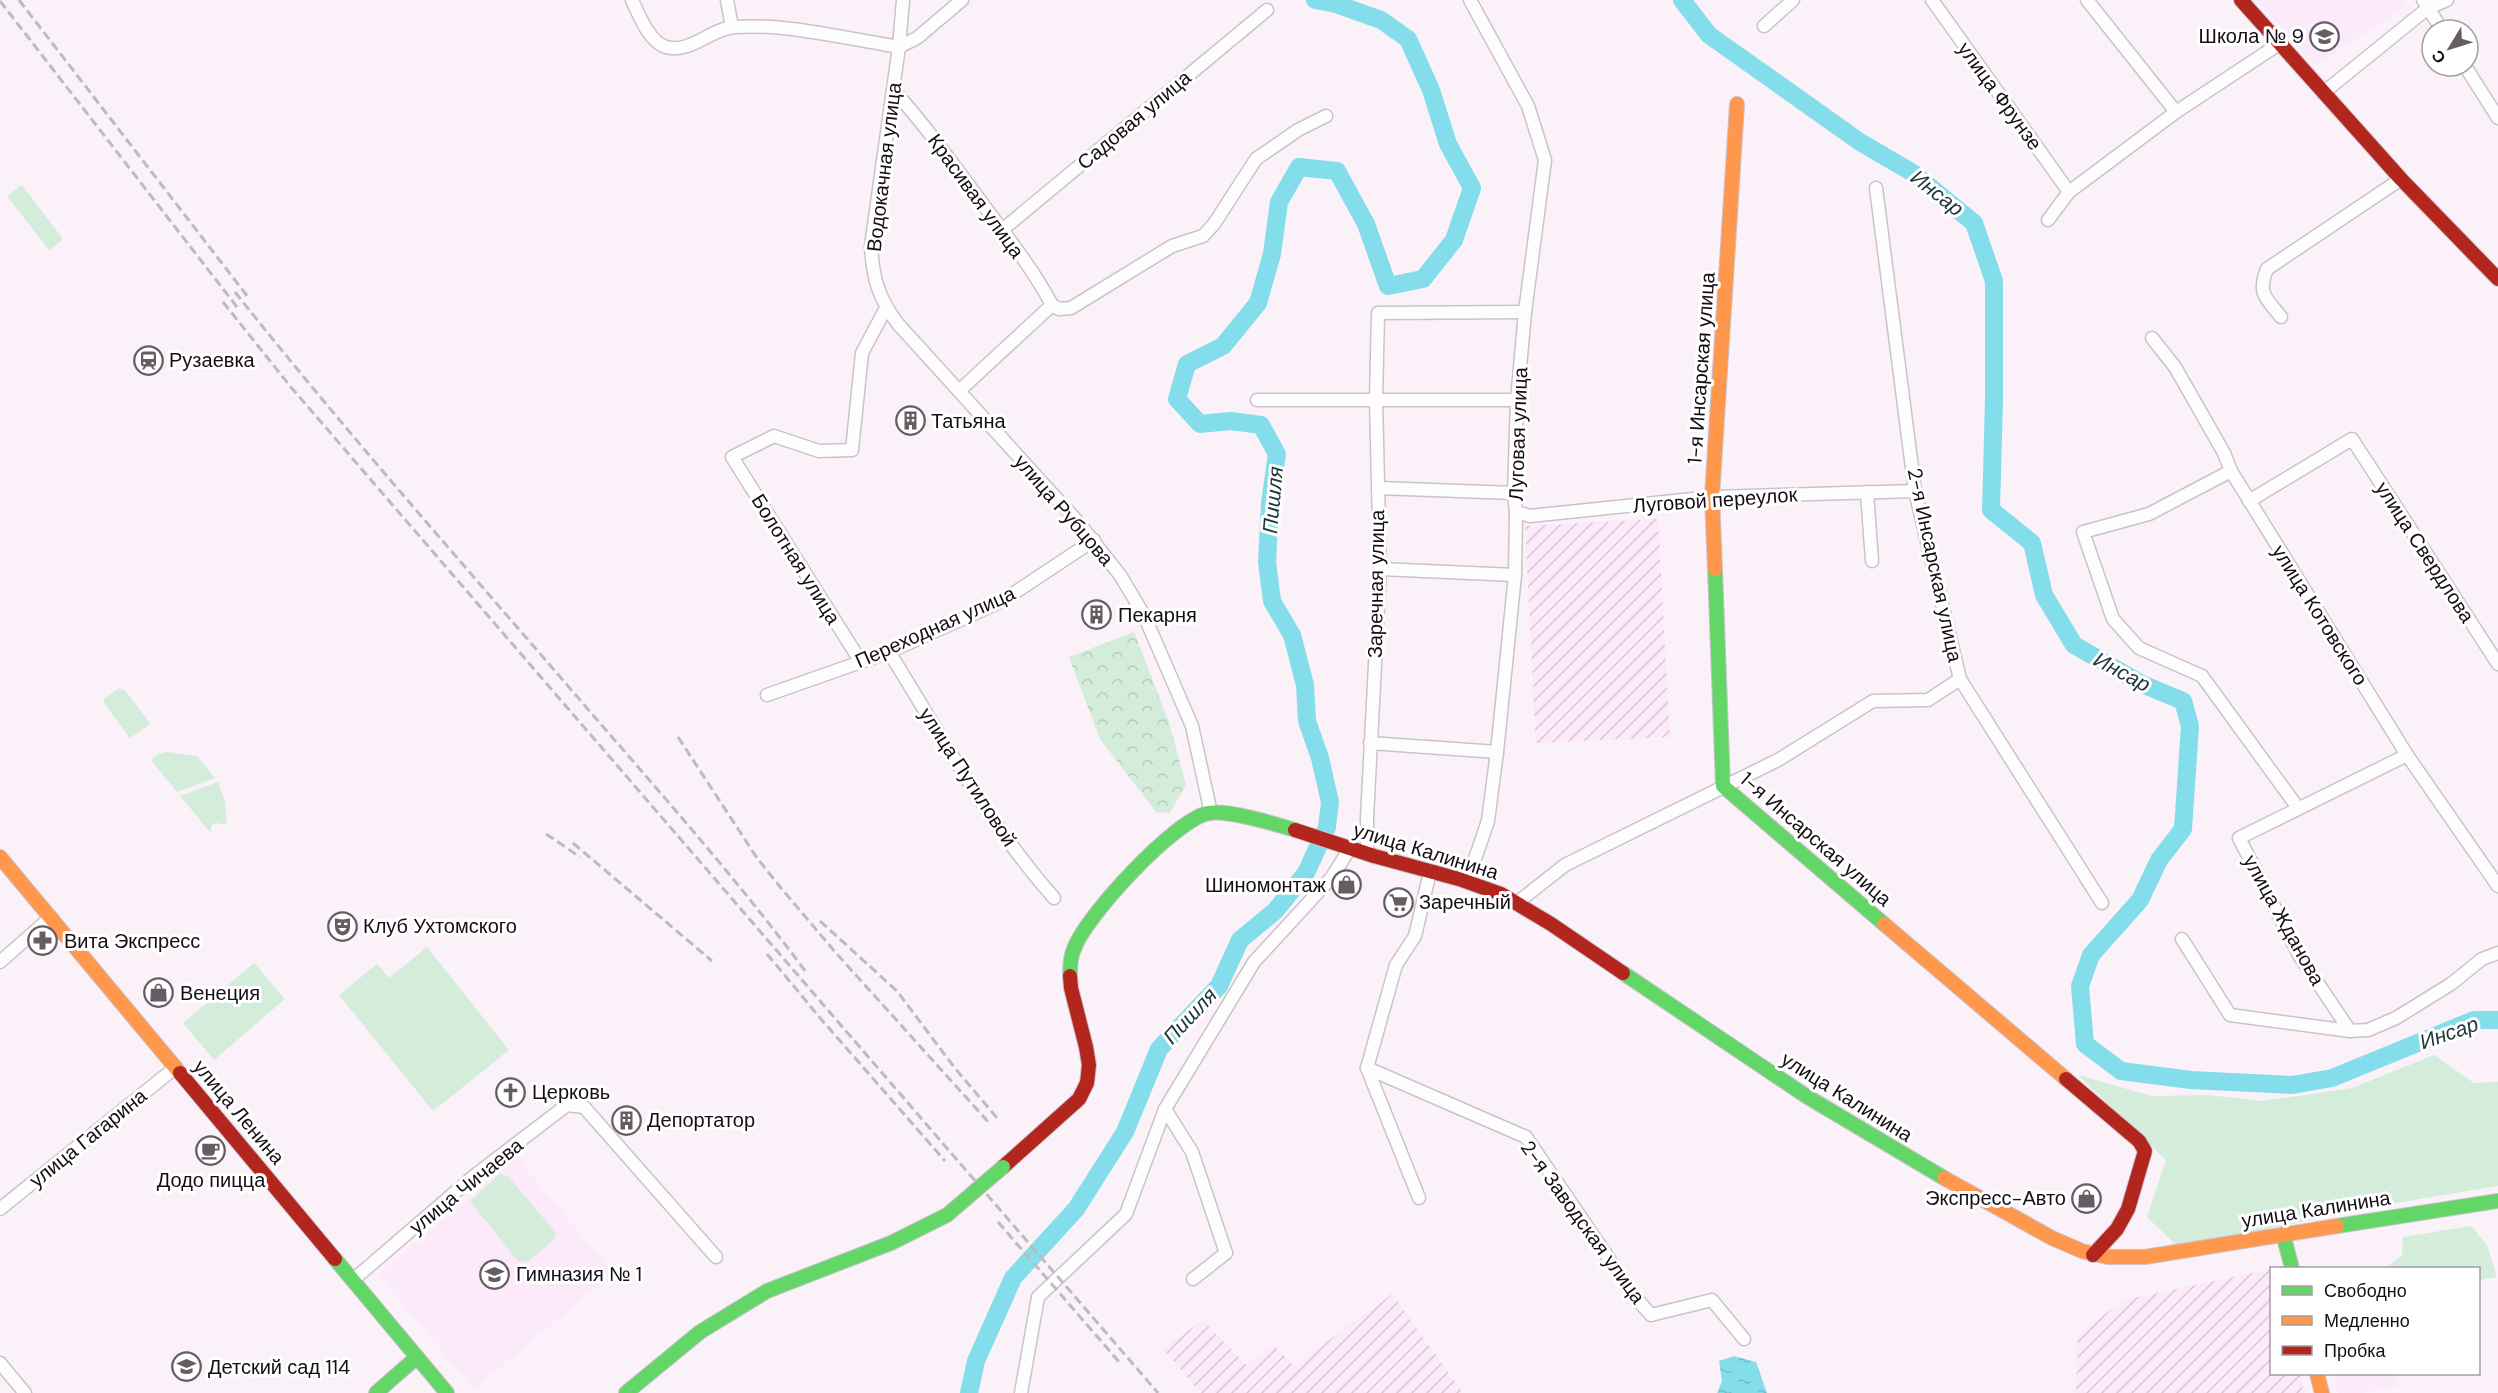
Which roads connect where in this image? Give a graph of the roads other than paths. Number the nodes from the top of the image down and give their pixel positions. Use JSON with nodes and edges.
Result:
{"nodes":[{"id":1,"x":632,"y":0,"type":"edge"},
{"id":2,"x":727,"y":0,"type":"edge"},
{"id":3,"x":903,"y":0,"type":"edge"},
{"id":4,"x":963,"y":0,"type":"edge"},
{"id":5,"x":1470,"y":0,"type":"edge"},
{"id":6,"x":1793,"y":0,"type":"edge"},
{"id":7,"x":1932,"y":0,"type":"edge"},
{"id":8,"x":2087,"y":0,"type":"edge"},
{"id":9,"x":2241,"y":0,"type":"edge"},
{"id":10,"x":2447,"y":0,"type":"edge"},
{"id":11,"x":2425,"y":4,"type":"edge"},
{"id":12,"x":1267,"y":10,"type":"dead end"},
{"id":13,"x":2434,"y":18,"type":"edge"},
{"id":14,"x":1764,"y":26,"type":"dead end"},
{"id":15,"x":732,"y":27,"type":"junction"},
{"id":16,"x":2279,"y":44,"type":"junction"},
{"id":17,"x":899,"y":47,"type":"junction"},
{"id":18,"x":2473,"y":78,"type":"edge"},
{"id":19,"x":894,"y":91,"type":"junction"},
{"id":20,"x":2323,"y":93,"type":"junction"},
{"id":21,"x":1737,"y":104,"type":"dead end"},
{"id":22,"x":2176,"y":112,"type":"junction"},
{"id":23,"x":1326,"y":116,"type":"dead end"},
{"id":24,"x":2498,"y":118,"type":"edge"},
{"id":25,"x":2401,"y":179,"type":"junction"},
{"id":26,"x":1876,"y":188,"type":"dead end"},
{"id":27,"x":2069,"y":192,"type":"junction"},
{"id":28,"x":2048,"y":220,"type":"dead end"},
{"id":29,"x":1002,"y":230,"type":"junction"},
{"id":30,"x":2498,"y":279,"type":"edge"},
{"id":31,"x":1052,"y":305,"type":"junction"},
{"id":32,"x":886,"y":308,"type":"junction"},
{"id":33,"x":1526,"y":312,"type":"junction"},
{"id":34,"x":2281,"y":317,"type":"dead end"},
{"id":35,"x":2152,"y":338,"type":"dead end"},
{"id":36,"x":959,"y":391,"type":"junction"},
{"id":37,"x":1377,"y":399,"type":"junction"},
{"id":38,"x":1257,"y":400,"type":"dead end"},
{"id":39,"x":1517,"y":400,"type":"junction"},
{"id":40,"x":2230,"y":471,"type":"junction"},
{"id":41,"x":1378,"y":488,"type":"junction"},
{"id":42,"x":1915,"y":491,"type":"junction"},
{"id":43,"x":1514,"y":492,"type":"junction"},
{"id":44,"x":1867,"y":492,"type":"junction"},
{"id":45,"x":1712,"y":497,"type":"junction"},
{"id":46,"x":2249,"y":501,"type":"junction"},
{"id":47,"x":1516,"y":512,"type":"junction"},
{"id":48,"x":1094,"y":540,"type":"junction"},
{"id":49,"x":1872,"y":561,"type":"dead end"},
{"id":50,"x":1380,"y":568,"type":"junction"},
{"id":51,"x":1515,"y":575,"type":"junction"},
{"id":52,"x":889,"y":652,"type":"junction"},
{"id":53,"x":861,"y":662,"type":"junction"},
{"id":54,"x":2498,"y":664,"type":"edge"},
{"id":55,"x":1960,"y":679,"type":"junction"},
{"id":56,"x":767,"y":695,"type":"dead end"},
{"id":57,"x":1370,"y":743,"type":"junction"},
{"id":58,"x":1497,"y":752,"type":"junction"},
{"id":59,"x":2407,"y":755,"type":"junction"},
{"id":60,"x":1723,"y":786,"type":"junction"},
{"id":61,"x":2298,"y":808,"type":"junction"},
{"id":62,"x":1211,"y":813,"type":"junction"},
{"id":63,"x":1344,"y":846,"type":"junction"},
{"id":64,"x":1367,"y":854,"type":"junction"},
{"id":65,"x":0,"y":856,"type":"edge"},
{"id":66,"x":1430,"y":872,"type":"junction"},
{"id":67,"x":1467,"y":882,"type":"junction"},
{"id":68,"x":2498,"y":886,"type":"edge"},
{"id":69,"x":1054,"y":898,"type":"dead end"},
{"id":70,"x":1518,"y":902,"type":"junction"},
{"id":71,"x":2102,"y":903,"type":"dead end"},
{"id":72,"x":51,"y":917,"type":"junction"},
{"id":73,"x":2182,"y":939,"type":"dead end"},
{"id":74,"x":2498,"y":952,"type":"edge"},
{"id":75,"x":0,"y":962,"type":"edge"},
{"id":76,"x":2350,"y":1031,"type":"junction"},
{"id":77,"x":176,"y":1067,"type":"junction"},
{"id":78,"x":1366,"y":1068,"type":"junction"},
{"id":79,"x":1165,"y":1109,"type":"junction"},
{"id":80,"x":1419,"y":1198,"type":"dead end"},
{"id":81,"x":2498,"y":1201,"type":"edge"},
{"id":82,"x":0,"y":1209,"type":"edge"},
{"id":83,"x":2283,"y":1234,"type":"junction"},
{"id":84,"x":2092,"y":1255,"type":"junction"},
{"id":85,"x":716,"y":1257,"type":"dead end"},
{"id":86,"x":2291,"y":1267,"type":"edge"},
{"id":87,"x":1193,"y":1279,"type":"dead end"},
{"id":88,"x":353,"y":1280,"type":"junction"},
{"id":89,"x":1744,"y":1339,"type":"dead end"},
{"id":90,"x":417,"y":1357,"type":"junction"},
{"id":91,"x":0,"y":1363,"type":"edge"},
{"id":92,"x":2317,"y":1375,"type":"edge"},
{"id":93,"x":25,"y":1393,"type":"edge"},
{"id":94,"x":375,"y":1393,"type":"edge"},
{"id":95,"x":447,"y":1393,"type":"edge"},
{"id":96,"x":626,"y":1393,"type":"edge"},
{"id":97,"x":1021,"y":1393,"type":"edge"},
{"id":98,"x":2322,"y":1393,"type":"edge"}],
"edges":[{"from":1,"to":15,"type":"street"},
{"from":2,"to":15,"type":"street"},
{"from":3,"to":17,"type":"street","name":"Водокачная улица"},
{"from":4,"to":17,"type":"street"},
{"from":5,"to":33,"type":"street","name":"Луговая улица"},
{"from":6,"to":14,"type":"street"},
{"from":7,"to":27,"type":"street","name":"улица Фрунзе"},
{"from":8,"to":22,"type":"street"},
{"from":9,"to":16,"type":"street"},
{"from":10,"to":11,"type":"street"},
{"from":11,"to":13,"type":"street"},
{"from":11,"to":20,"type":"street"},
{"from":12,"to":29,"type":"street","name":"Садовая улица"},
{"from":15,"to":17,"type":"street"},
{"from":16,"to":20,"type":"street"},
{"from":16,"to":22,"type":"street"},
{"from":17,"to":19,"type":"street","name":"Водокачная улица"},
{"from":18,"to":24,"type":"street"},
{"from":19,"to":29,"type":"street","name":"Красивая улица"},
{"from":19,"to":32,"type":"street","name":"Водокачная улица"},
{"from":20,"to":25,"type":"street"},
{"from":21,"to":45,"type":"street","name":"1-я Инсарская улица"},
{"from":22,"to":27,"type":"street"},
{"from":23,"to":31,"type":"street"},
{"from":25,"to":30,"type":"street"},
{"from":25,"to":34,"type":"street"},
{"from":26,"to":42,"type":"street","name":"2-я Инсарская улица"},
{"from":27,"to":28,"type":"street"},
{"from":29,"to":31,"type":"street","name":"Красивая улица"},
{"from":31,"to":36,"type":"street"},
{"from":32,"to":36,"type":"street","name":"улица Рубцова"},
{"from":32,"to":53,"type":"street","name":"Болотная улица"},
{"from":33,"to":37,"type":"street","name":"Заречная улица"},
{"from":33,"to":39,"type":"street","name":"Луговая улица"},
{"from":35,"to":40,"type":"street","name":"улица Котовского"},
{"from":36,"to":48,"type":"street","name":"улица Рубцова"},
{"from":37,"to":38,"type":"street"},
{"from":37,"to":39,"type":"street"},
{"from":37,"to":41,"type":"street","name":"Заречная улица"},
{"from":39,"to":43,"type":"street","name":"Луговая улица"},
{"from":40,"to":46,"type":"street","name":"улица Котовского"},
{"from":40,"to":61,"type":"street"},
{"from":41,"to":43,"type":"street"},
{"from":41,"to":50,"type":"street","name":"Заречная улица"},
{"from":42,"to":44,"type":"street","name":"Луговой переулок"},
{"from":42,"to":55,"type":"street","name":"2-я Инсарская улица"},
{"from":43,"to":47,"type":"street","name":"Луговая улица"},
{"from":44,"to":45,"type":"street","name":"Луговой переулок"},
{"from":44,"to":49,"type":"street"},
{"from":45,"to":47,"type":"street","name":"Луговой переулок"},
{"from":45,"to":60,"type":"street","name":"1-я Инсарская улица"},
{"from":46,"to":54,"type":"street","name":"улица Свердлова"},
{"from":46,"to":59,"type":"street","name":"улица Котовского"},
{"from":47,"to":51,"type":"street","name":"Луговая улица"},
{"from":48,"to":52,"type":"street","name":"Переходная улица"},
{"from":48,"to":62,"type":"street","name":"улица Рубцова"},
{"from":50,"to":51,"type":"street"},
{"from":50,"to":57,"type":"street","name":"Заречная улица"},
{"from":51,"to":58,"type":"street","name":"Луговая улица"},
{"from":52,"to":53,"type":"street","name":"Переходная улица"},
{"from":52,"to":69,"type":"street","name":"улица Путиловой"},
{"from":53,"to":56,"type":"street","name":"Переходная улица"},
{"from":55,"to":60,"type":"street"},
{"from":55,"to":71,"type":"street","name":"2-я Инсарская улица"},
{"from":57,"to":58,"type":"street"},
{"from":57,"to":64,"type":"street","name":"Заречная улица"},
{"from":58,"to":67,"type":"street","name":"Луговая улица"},
{"from":59,"to":61,"type":"street"},
{"from":59,"to":68,"type":"street","name":"улица Котовского"},
{"from":60,"to":70,"type":"street"},
{"from":60,"to":84,"type":"street","name":"1-я Инсарская улица"},
{"from":61,"to":76,"type":"street","name":"улица Жданова"},
{"from":62,"to":63,"type":"street","name":"улица Калинина"},
{"from":62,"to":96,"type":"street","bridge":true},
{"from":63,"to":64,"type":"street","name":"улица Калинина"},
{"from":63,"to":79,"type":"street"},
{"from":64,"to":66,"type":"street","name":"улица Калинина"},
{"from":65,"to":72,"type":"street","name":"улица Ленина"},
{"from":66,"to":67,"type":"street","name":"улица Калинина"},
{"from":66,"to":78,"type":"street"},
{"from":67,"to":70,"type":"street","name":"улица Калинина"},
{"from":70,"to":84,"type":"street","name":"улица Калинина"},
{"from":72,"to":75,"type":"street"},
{"from":72,"to":77,"type":"street","name":"улица Ленина"},
{"from":73,"to":76,"type":"street"},
{"from":74,"to":76,"type":"street"},
{"from":77,"to":82,"type":"street","name":"улица Гагарина"},
{"from":77,"to":88,"type":"street","name":"улица Ленина"},
{"from":78,"to":80,"type":"street"},
{"from":78,"to":89,"type":"street","name":"2-я Заводская улица"},
{"from":79,"to":87,"type":"street"},
{"from":79,"to":97,"type":"street"},
{"from":81,"to":83,"type":"street","name":"улица Калинина"},
{"from":83,"to":84,"type":"street","name":"улица Калинина"},
{"from":83,"to":86,"type":"street"},
{"from":85,"to":88,"type":"street","name":"улица Чичаева"},
{"from":88,"to":90,"type":"street","name":"улица Ленина"},
{"from":90,"to":94,"type":"street"},
{"from":90,"to":95,"type":"street","name":"улица Ленина"},
{"from":91,"to":93,"type":"street"},
{"from":92,"to":98,"type":"street"}]}
